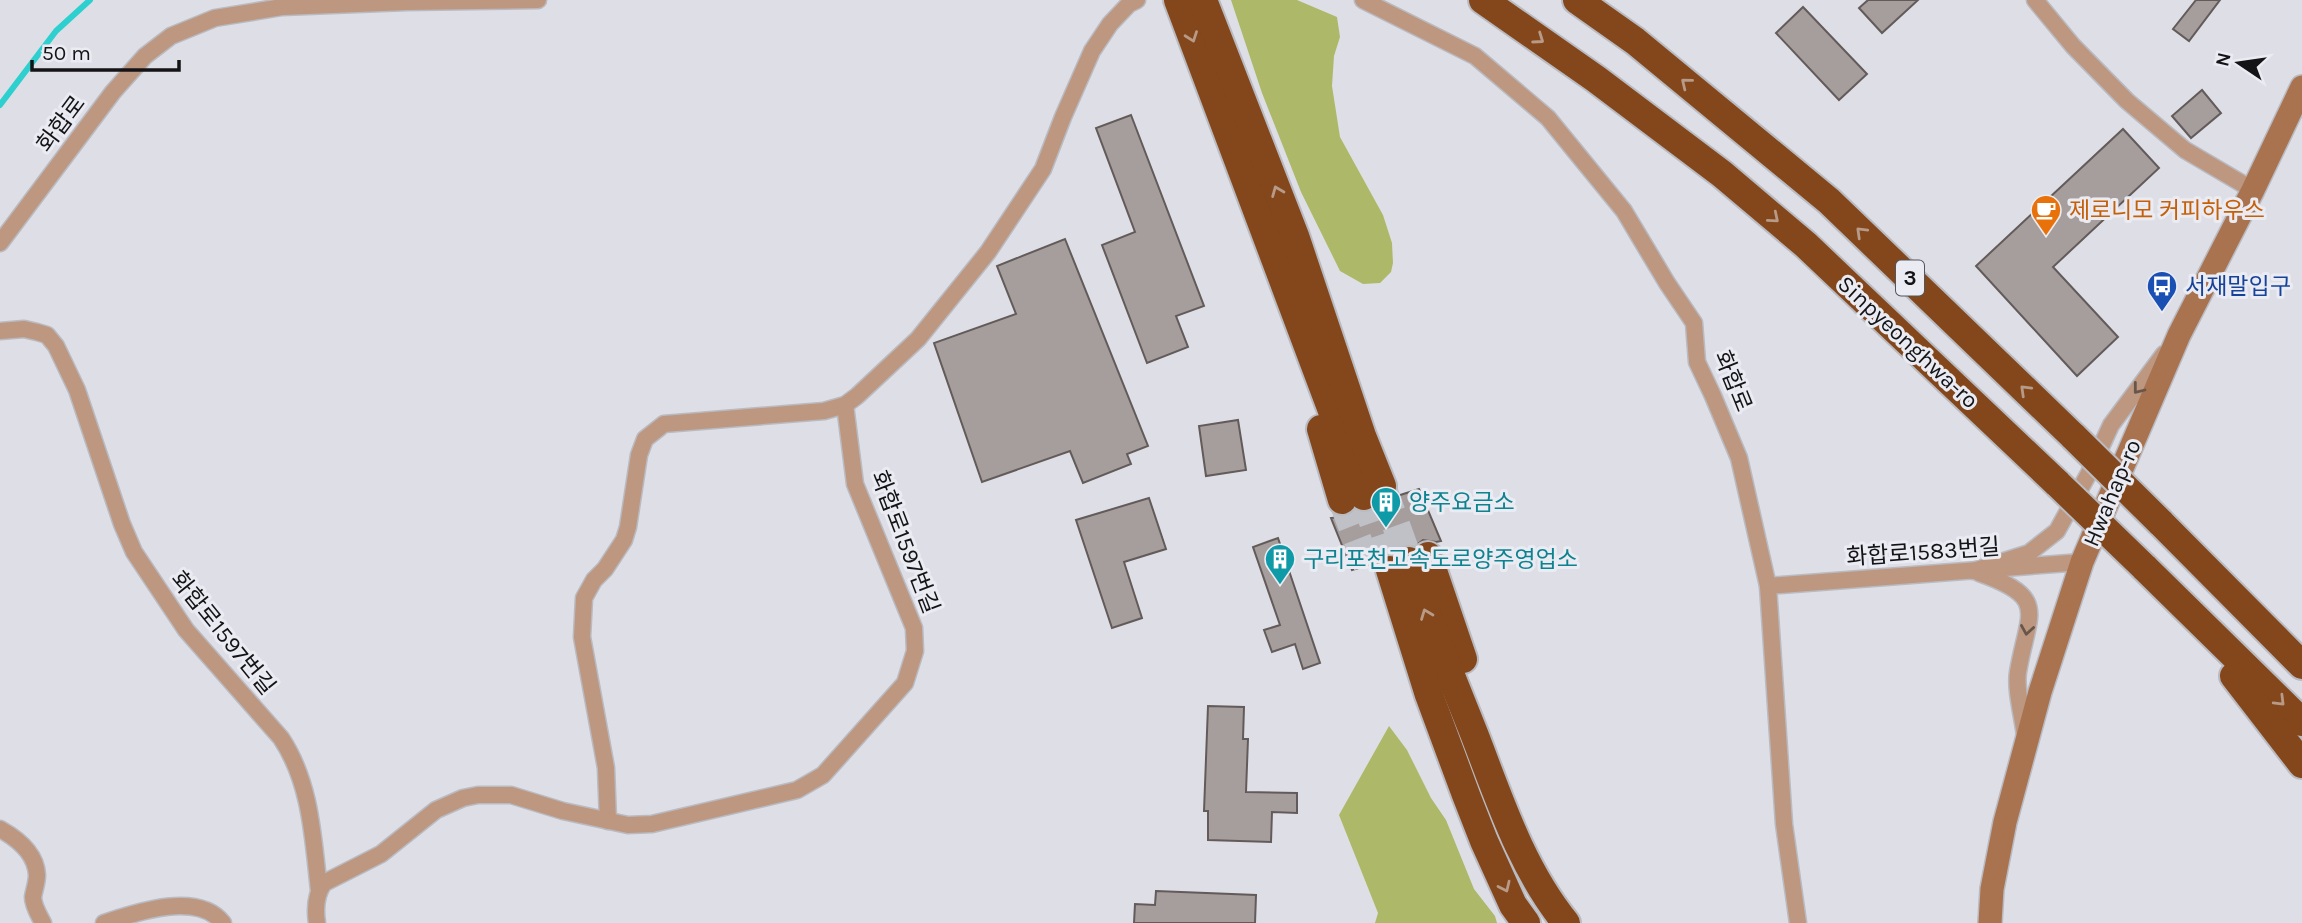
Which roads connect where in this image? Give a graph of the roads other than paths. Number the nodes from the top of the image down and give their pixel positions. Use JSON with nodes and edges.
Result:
{"nodes":[{"id":1,"x":538,"y":0,"type":"edge"},
{"id":2,"x":1136,"y":0,"type":"edge"},
{"id":3,"x":1178,"y":0,"type":"edge"},
{"id":4,"x":1203,"y":0,"type":"edge"},
{"id":5,"x":1363,"y":0,"type":"edge"},
{"id":6,"x":1483,"y":0,"type":"edge"},
{"id":7,"x":1577,"y":0,"type":"edge"},
{"id":8,"x":2035,"y":0,"type":"edge"},
{"id":9,"x":1216,"y":67,"type":"junction"},
{"id":10,"x":2302,"y":87,"type":"edge"},
{"id":11,"x":2253,"y":190,"type":"junction"},
{"id":12,"x":0,"y":243,"type":"edge"},
{"id":13,"x":0,"y":331,"type":"edge"},
{"id":14,"x":2179,"y":335,"type":"junction"},
{"id":15,"x":845,"y":405,"type":"junction"},
{"id":16,"x":2166,"y":528,"type":"junction"},
{"id":17,"x":2082,"y":562,"type":"junction"},
{"id":18,"x":1973,"y":571,"type":"junction"},
{"id":19,"x":1768,"y":586,"type":"junction"},
{"id":20,"x":2174,"y":595,"type":"junction"},
{"id":21,"x":2302,"y":636,"type":"edge"},
{"id":22,"x":2302,"y":665,"type":"edge"},
{"id":23,"x":2302,"y":722,"type":"edge"},
{"id":24,"x":2026,"y":742,"type":"junction"},
{"id":25,"x":2302,"y":764,"type":"edge"},
{"id":26,"x":608,"y":821,"type":"junction"},
{"id":27,"x":0,"y":830,"type":"edge"},
{"id":28,"x":319,"y":890,"type":"junction"},
{"id":29,"x":312,"y":920,"type":"edge"},
{"id":30,"x":43,"y":923,"type":"edge"},
{"id":31,"x":104,"y":923,"type":"edge"},
{"id":32,"x":223,"y":923,"type":"edge"},
{"id":33,"x":1526,"y":923,"type":"edge"},
{"id":34,"x":1566,"y":923,"type":"edge"},
{"id":35,"x":1798,"y":923,"type":"edge"},
{"id":36,"x":1990,"y":923,"type":"edge"}],
"edges":[{"from":1,"to":12,"type":"street","name":"화합로"},
{"from":2,"to":15,"type":"street"},
{"from":3,"to":9,"type":"highway","one_way":true},
{"from":4,"to":9,"type":"highway"},
{"from":5,"to":19,"type":"street","name":"화합로"},
{"from":6,"to":20,"type":"highway","name":"Sinpyeonghwa-ro","number":"3","one_way":true,"bridge":true},
{"from":16,"to":7,"type":"highway","name":"Sinpyeonghwa-ro","number":"3","one_way":true,"bridge":true},
{"from":8,"to":11,"type":"street"},
{"from":9,"to":9,"type":"highway","one_way":true},
{"from":10,"to":11,"type":"main road","name":"Hwahap-ro"},
{"from":11,"to":14,"type":"main road","name":"Hwahap-ro"},
{"from":13,"to":28,"type":"street","name":"화합로1597번길"},
{"from":14,"to":17,"type":"main road","name":"Hwahap-ro"},
{"from":14,"to":18,"type":"street","one_way":true},
{"from":15,"to":26,"type":"street"},
{"from":15,"to":26,"type":"street","name":"화합로1597번길"},
{"from":16,"to":21,"type":"highway"},
{"from":16,"to":22,"type":"highway","name":"Sinpyeonghwa-ro","number":"3"},
{"from":17,"to":18,"type":"street","name":"화합로1583번길"},
{"from":17,"to":24,"type":"main road","name":"Hwahap-ro"},
{"from":18,"to":19,"type":"street","name":"화합로1583번길"},
{"from":18,"to":24,"type":"street","one_way":true},
{"from":19,"to":35,"type":"street","name":"화합로"},
{"from":20,"to":23,"type":"highway","name":"Sinpyeonghwa-ro","number":"3","one_way":true},
{"from":20,"to":25,"type":"highway"},
{"from":24,"to":36,"type":"main road","name":"Hwahap-ro"},
{"from":26,"to":28,"type":"street","name":"화합로1597번길"},
{"from":27,"to":30,"type":"street"},
{"from":28,"to":29,"type":"street","name":"화합로1597번길"},
{"from":31,"to":32,"type":"street"},
{"from":34,"to":33,"type":"highway","one_way":true}]}
